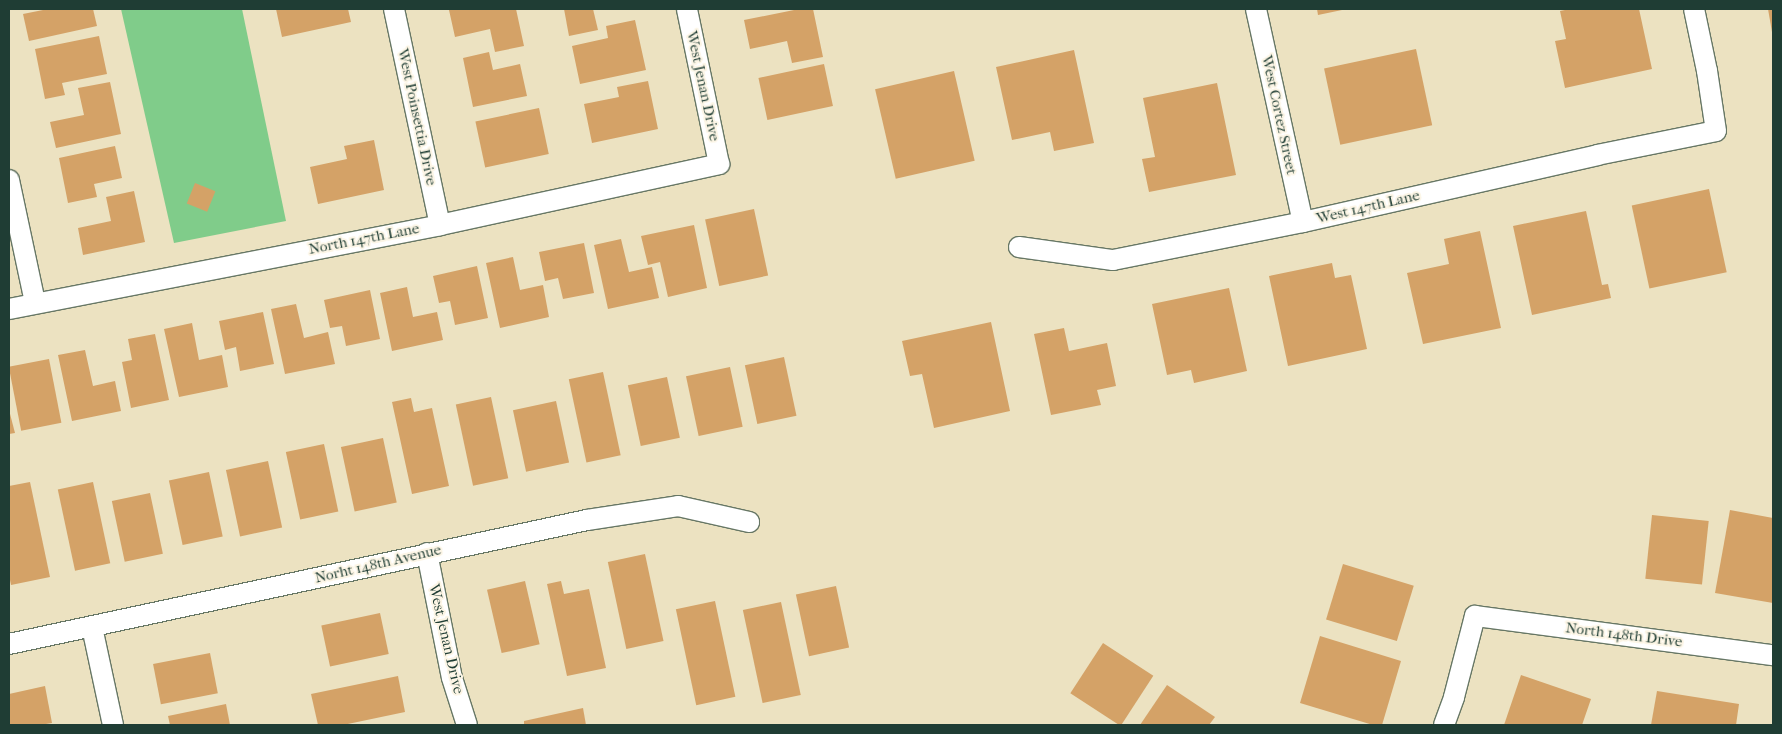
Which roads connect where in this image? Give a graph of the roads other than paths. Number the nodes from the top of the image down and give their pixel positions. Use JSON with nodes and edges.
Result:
{"nodes":[{"id":1,"x":394,"y":9,"type":"edge"},
{"id":2,"x":687,"y":9,"type":"edge"},
{"id":3,"x":1256,"y":9,"type":"edge"},
{"id":4,"x":1694,"y":9,"type":"edge"},
{"id":5,"x":719,"y":164,"type":"joint"},
{"id":6,"x":9,"y":180,"type":"edge"},
{"id":7,"x":1303,"y":222,"type":"junction"},
{"id":8,"x":440,"y":225,"type":"junction"},
{"id":9,"x":1019,"y":247,"type":"dead end"},
{"id":10,"x":35,"y":302,"type":"junction"},
{"id":11,"x":9,"y":309,"type":"edge"},
{"id":12,"x":749,"y":522,"type":"dead end"},
{"id":13,"x":427,"y":553,"type":"junction"},
{"id":14,"x":92,"y":627,"type":"junction"},
{"id":15,"x":9,"y":644,"type":"edge"},
{"id":16,"x":1773,"y":654,"type":"edge"},
{"id":17,"x":113,"y":725,"type":"edge"},
{"id":18,"x":467,"y":725,"type":"edge"},
{"id":19,"x":1444,"y":725,"type":"edge"}],
"edges":[{"from":1,"to":8,"type":"street","name":"West Poinsettia Drive"},
{"from":2,"to":5,"type":"street","name":"West Jenan Drive"},
{"from":3,"to":7,"type":"street","name":"West Cortez Street"},
{"from":4,"to":7,"type":"street","name":"West 147th Lane"},
{"from":5,"to":8,"type":"street","name":"North 147th Lane"},
{"from":6,"to":10,"type":"street"},
{"from":7,"to":9,"type":"street","name":"West 147th Lane"},
{"from":8,"to":10,"type":"street","name":"North 147th Lane"},
{"from":10,"to":11,"type":"street","name":"North 147th Lane"},
{"from":12,"to":13,"type":"street","name":"Norht 148th Avenue"},
{"from":13,"to":14,"type":"street","name":"Norht 148th Avenue"},
{"from":13,"to":18,"type":"street","name":"West Jenan Drive"},
{"from":14,"to":15,"type":"street","name":"Norht 148th Avenue"},
{"from":14,"to":17,"type":"street"},
{"from":16,"to":19,"type":"street","name":"North 148th Drive"}]}
